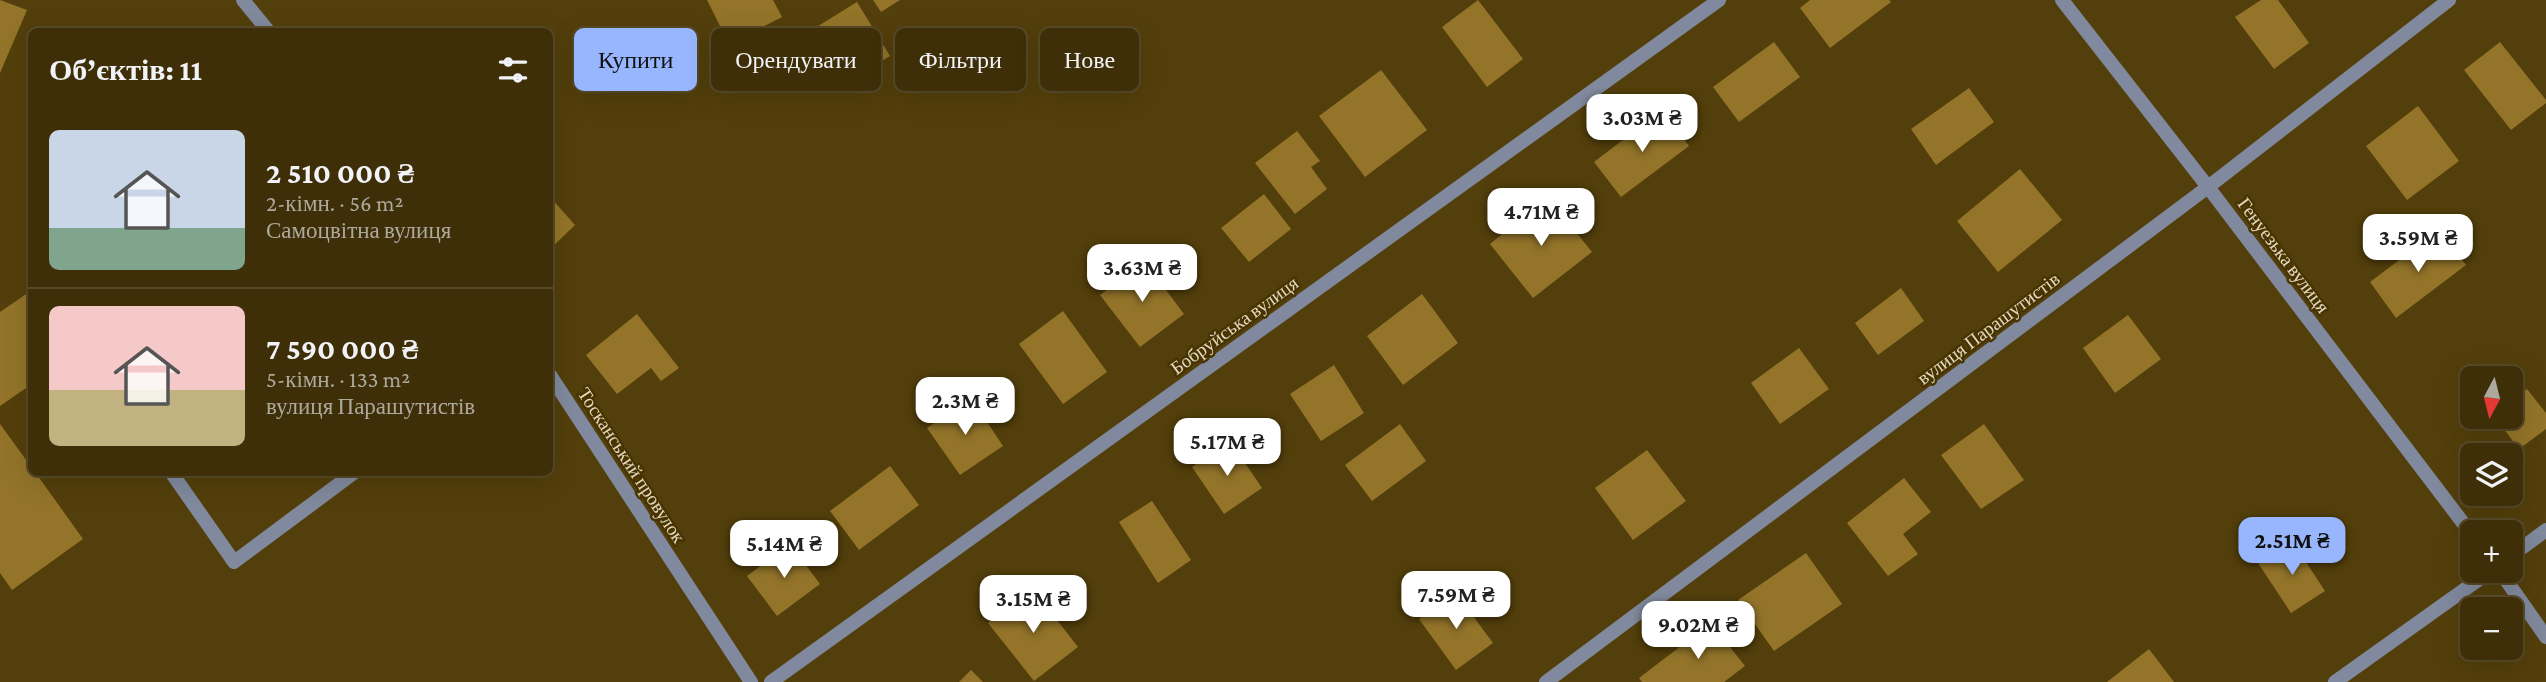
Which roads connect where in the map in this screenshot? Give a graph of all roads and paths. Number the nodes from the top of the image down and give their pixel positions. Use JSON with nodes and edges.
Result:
{"nodes":[{"id":1,"x":243,"y":0,"type":"edge"},
{"id":2,"x":1719,"y":0,"type":"edge"},
{"id":3,"x":2062,"y":0,"type":"edge"},
{"id":4,"x":2449,"y":0,"type":"edge"},
{"id":5,"x":266,"y":28,"type":"edge"},
{"id":6,"x":2208,"y":187,"type":"junction"},
{"id":7,"x":553,"y":380,"type":"edge"},
{"id":8,"x":174,"y":476,"type":"edge"},
{"id":9,"x":350,"y":476,"type":"edge"},
{"id":10,"x":2461,"y":520,"type":"edge"},
{"id":11,"x":2546,"y":530,"type":"edge"},
{"id":12,"x":2523,"y":547,"type":"edge"},
{"id":13,"x":2474,"y":583,"type":"edge"},
{"id":14,"x":2508,"y":583,"type":"edge"},
{"id":15,"x":2546,"y":637,"type":"edge"},
{"id":16,"x":751,"y":682,"type":"edge"},
{"id":17,"x":771,"y":682,"type":"edge"},
{"id":18,"x":1546,"y":682,"type":"edge"},
{"id":19,"x":2335,"y":682,"type":"edge"}],
"edges":[{"from":1,"to":5,"type":"street"},
{"from":2,"to":17,"type":"street","name":"Бобруйська вулиця"},
{"from":3,"to":6,"type":"street","name":"Генуезька вулиця"},
{"from":4,"to":6,"type":"street","name":"вулиця Парашутистів"},
{"from":6,"to":10,"type":"street","name":"Генуезька вулиця"},
{"from":6,"to":18,"type":"street","name":"вулиця Парашутистів"},
{"from":7,"to":16,"type":"street","name":"Тосканський провулок"},
{"from":8,"to":9,"type":"street"},
{"from":11,"to":12,"type":"street"},
{"from":13,"to":19,"type":"street"},
{"from":14,"to":15,"type":"street"}]}
